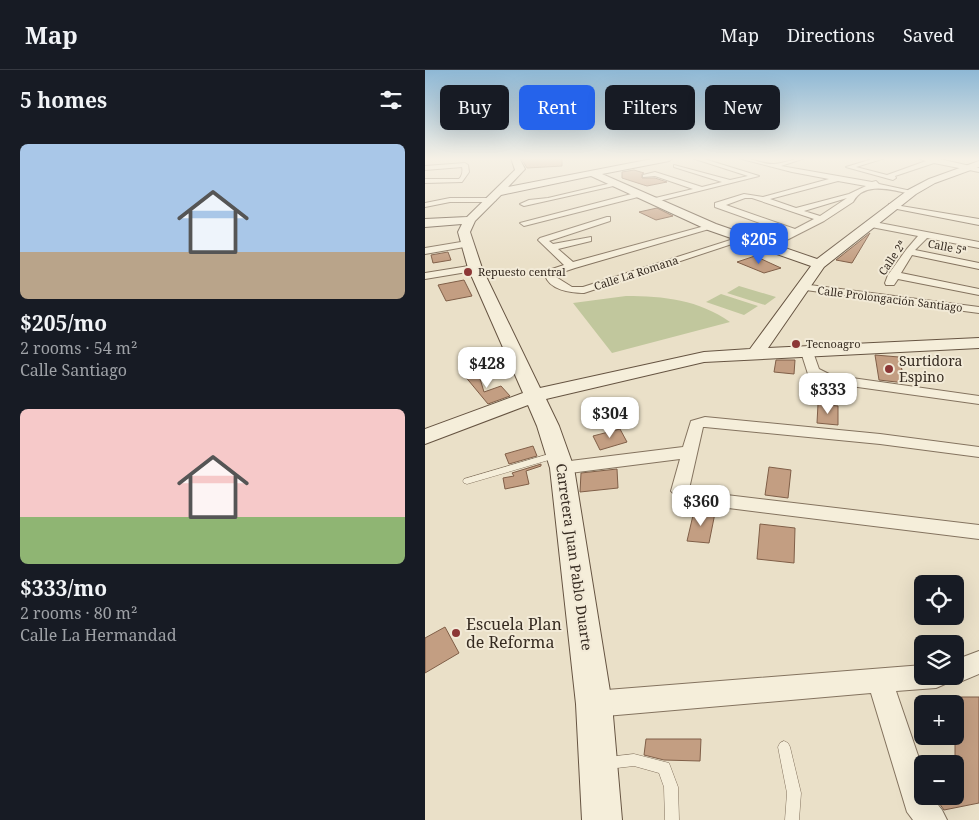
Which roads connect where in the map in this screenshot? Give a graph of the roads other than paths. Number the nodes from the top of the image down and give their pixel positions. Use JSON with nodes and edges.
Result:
{"nodes":[{"id":1,"x":499,"y":193,"type":"edge"},
{"id":2,"x":578,"y":193,"type":"edge"},
{"id":3,"x":684,"y":193,"type":"edge"},
{"id":4,"x":785,"y":193,"type":"edge"},
{"id":5,"x":858,"y":193,"type":"edge"},
{"id":6,"x":901,"y":193,"type":"edge"},
{"id":7,"x":639,"y":194,"type":"joint"},
{"id":8,"x":852,"y":196,"type":"junction"},
{"id":9,"x":763,"y":199,"type":"junction"},
{"id":10,"x":492,"y":200,"type":"junction"},
{"id":11,"x":654,"y":201,"type":"junction"},
{"id":12,"x":425,"y":204,"type":"edge"},
{"id":13,"x":524,"y":204,"type":"dead end"},
{"id":14,"x":892,"y":206,"type":"junction"},
{"id":15,"x":586,"y":208,"type":"junction"},
{"id":16,"x":730,"y":210,"type":"junction"},
{"id":17,"x":797,"y":210,"type":"junction"},
{"id":18,"x":979,"y":210,"type":"edge"},
{"id":19,"x":821,"y":219,"type":"junction"},
{"id":20,"x":964,"y":219,"type":"junction"},
{"id":21,"x":697,"y":220,"type":"junction"},
{"id":22,"x":979,"y":222,"type":"edge"},
{"id":23,"x":425,"y":223,"type":"edge"},
{"id":24,"x":524,"y":223,"type":"dead end"},
{"id":25,"x":869,"y":224,"type":"junction"},
{"id":26,"x":713,"y":227,"type":"junction"},
{"id":27,"x":468,"y":232,"type":"junction"},
{"id":28,"x":795,"y":232,"type":"junction"},
{"id":29,"x":925,"y":234,"type":"junction"},
{"id":30,"x":746,"y":238,"type":"junction"},
{"id":31,"x":587,"y":239,"type":"dead end"},
{"id":32,"x":979,"y":245,"type":"edge"},
{"id":33,"x":769,"y":246,"type":"junction"},
{"id":34,"x":550,"y":248,"type":"junction"},
{"id":35,"x":425,"y":251,"type":"edge"},
{"id":36,"x":909,"y":252,"type":"junction"},
{"id":37,"x":819,"y":264,"type":"junction"},
{"id":38,"x":571,"y":266,"type":"junction"},
{"id":39,"x":979,"y":266,"type":"edge"},
{"id":40,"x":475,"y":268,"type":"junction"},
{"id":41,"x":893,"y":275,"type":"junction"},
{"id":42,"x":425,"y":276,"type":"edge"},
{"id":43,"x":802,"y":287,"type":"junction"},
{"id":44,"x":977,"y":291,"type":"edge"},
{"id":45,"x":883,"y":298,"type":"junction"},
{"id":46,"x":978,"y":312,"type":"edge"},
{"id":47,"x":979,"y":343,"type":"edge"},
{"id":48,"x":807,"y":352,"type":"junction"},
{"id":49,"x":756,"y":353,"type":"junction"},
{"id":50,"x":533,"y":396,"type":"junction"},
{"id":51,"x":979,"y":400,"type":"edge"},
{"id":52,"x":700,"y":422,"type":"joint"},
{"id":53,"x":425,"y":437,"type":"edge"},
{"id":54,"x":690,"y":452,"type":"junction"},
{"id":55,"x":979,"y":452,"type":"edge"},
{"id":56,"x":560,"y":461,"type":"junction"},
{"id":57,"x":467,"y":481,"type":"dead end"},
{"id":58,"x":979,"y":532,"type":"edge"},
{"id":59,"x":979,"y":662,"type":"edge"},
{"id":60,"x":964,"y":668,"type":"edge"},
{"id":61,"x":914,"y":678,"type":"edge"},
{"id":62,"x":880,"y":682,"type":"junction"},
{"id":63,"x":595,"y":704,"type":"junction"},
{"id":64,"x":784,"y":747,"type":"dead end"},
{"id":65,"x":599,"y":764,"type":"junction"},
{"id":66,"x":602,"y":820,"type":"edge"},
{"id":67,"x":672,"y":820,"type":"edge"},
{"id":68,"x":792,"y":820,"type":"edge"},
{"id":69,"x":933,"y":820,"type":"edge"}],
"edges":[{"from":1,"to":10,"type":"street"},
{"from":2,"to":13,"type":"street"},
{"from":3,"to":11,"type":"street"},
{"from":4,"to":9,"type":"street"},
{"from":5,"to":8,"type":"street"},
{"from":6,"to":14,"type":"street"},
{"from":7,"to":11,"type":"street"},
{"from":7,"to":15,"type":"street"},
{"from":8,"to":17,"type":"street"},
{"from":8,"to":19,"type":"street"},
{"from":9,"to":16,"type":"street"},
{"from":9,"to":17,"type":"street"},
{"from":10,"to":12,"type":"street"},
{"from":10,"to":27,"type":"street"},
{"from":11,"to":21,"type":"street"},
{"from":14,"to":20,"type":"street"},
{"from":14,"to":25,"type":"street"},
{"from":15,"to":24,"type":"street"},
{"from":15,"to":34,"type":"street"},
{"from":16,"to":21,"type":"street"},
{"from":16,"to":28,"type":"street"},
{"from":17,"to":19,"type":"street"},
{"from":18,"to":20,"type":"street"},
{"from":19,"to":28,"type":"street"},
{"from":20,"to":22,"type":"street"},
{"from":21,"to":26,"type":"street"},
{"from":23,"to":27,"type":"street"},
{"from":25,"to":29,"type":"street"},
{"from":25,"to":37,"type":"street"},
{"from":26,"to":30,"type":"street"},
{"from":26,"to":38,"type":"street","name":"Calle La Romana"},
{"from":27,"to":35,"type":"street"},
{"from":27,"to":40,"type":"street","name":"Carretera Juan Pablo Duarte"},
{"from":28,"to":33,"type":"street"},
{"from":29,"to":32,"type":"street"},
{"from":29,"to":36,"type":"street","name":"Calle 2ª"},
{"from":30,"to":33,"type":"street"},
{"from":30,"to":38,"type":"street","name":"Calle La Romana"},
{"from":31,"to":34,"type":"street"},
{"from":33,"to":37,"type":"street"},
{"from":34,"to":38,"type":"street"},
{"from":36,"to":39,"type":"street","name":"Calle 5ª"},
{"from":36,"to":41,"type":"street","name":"Calle 2ª"},
{"from":37,"to":43,"type":"street"},
{"from":40,"to":42,"type":"street"},
{"from":40,"to":50,"type":"street","name":"Carretera Juan Pablo Duarte"},
{"from":41,"to":44,"type":"street"},
{"from":41,"to":45,"type":"street","name":"Calle 2ª"},
{"from":43,"to":45,"type":"street","name":"Calle Prolongación Santiago"},
{"from":43,"to":49,"type":"street"},
{"from":44,"to":46,"type":"street"},
{"from":45,"to":46,"type":"street","name":"Calle Prolongación Santiago"},
{"from":47,"to":48,"type":"street"},
{"from":48,"to":49,"type":"street"},
{"from":48,"to":51,"type":"street"},
{"from":49,"to":50,"type":"street"},
{"from":50,"to":53,"type":"street"},
{"from":50,"to":56,"type":"street","name":"Carretera Juan Pablo Duarte"},
{"from":52,"to":54,"type":"street"},
{"from":52,"to":55,"type":"street"},
{"from":54,"to":56,"type":"street"},
{"from":54,"to":58,"type":"street"},
{"from":56,"to":57,"type":"lane"},
{"from":56,"to":63,"type":"street","name":"Carretera Juan Pablo Duarte"},
{"from":59,"to":60,"type":"street"},
{"from":61,"to":62,"type":"street"},
{"from":62,"to":63,"type":"street"},
{"from":62,"to":69,"type":"street"},
{"from":63,"to":65,"type":"street","name":"Carretera Juan Pablo Duarte"},
{"from":64,"to":68,"type":"lane"},
{"from":65,"to":66,"type":"street","name":"Carretera Juan Pablo Duarte"},
{"from":65,"to":67,"type":"lane"}]}
